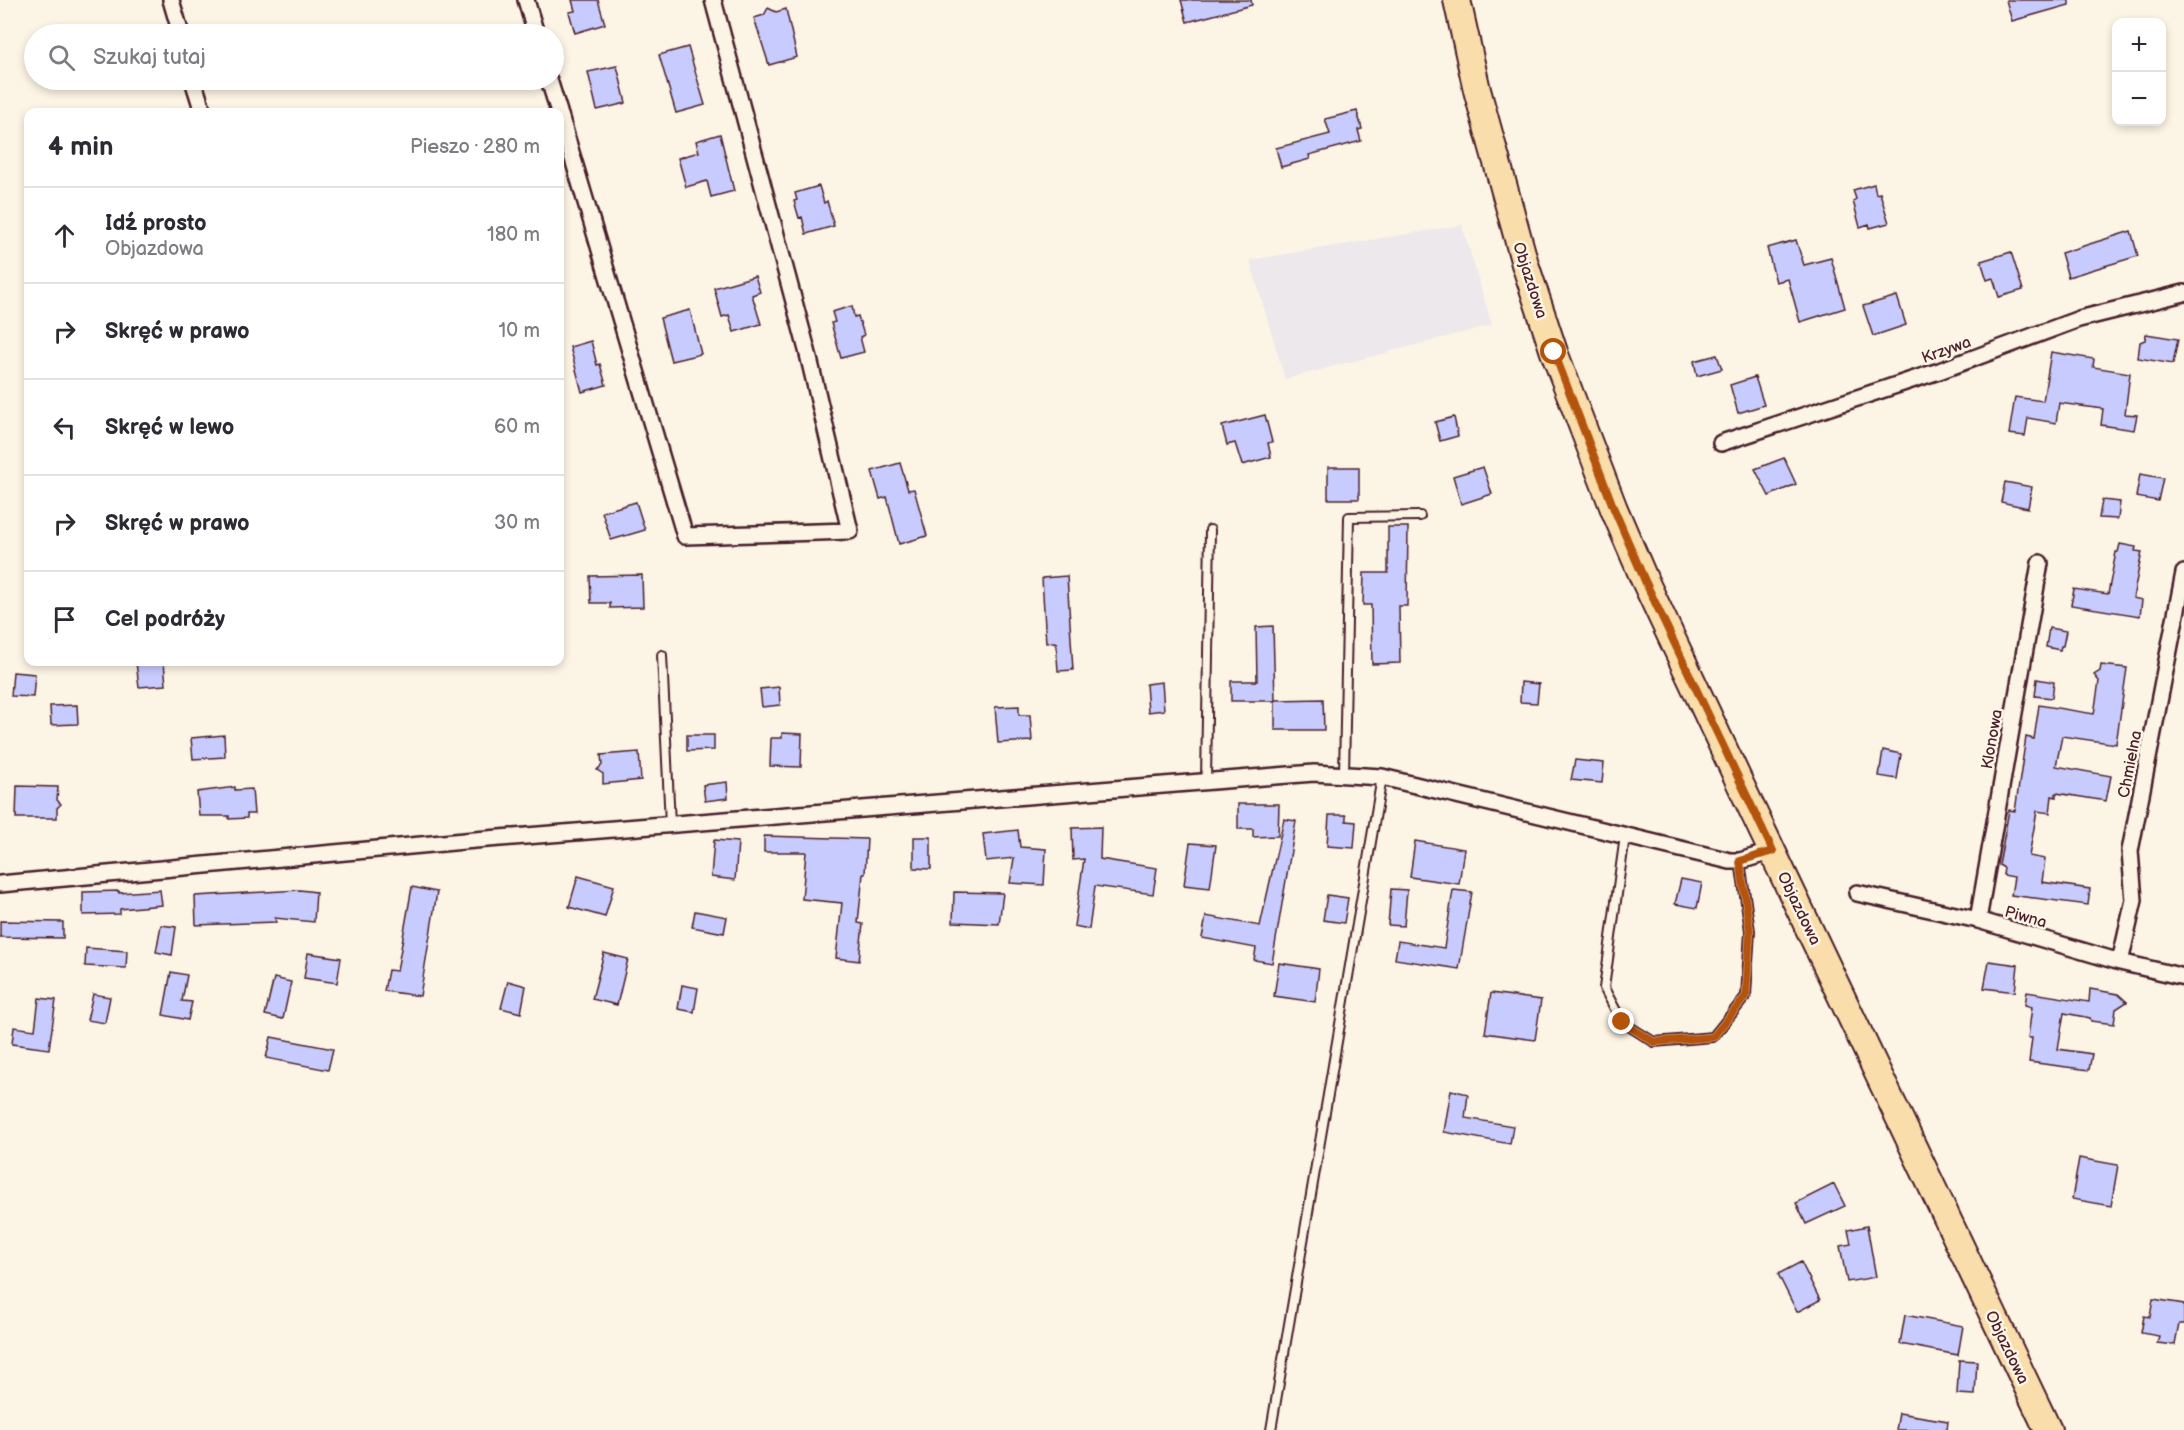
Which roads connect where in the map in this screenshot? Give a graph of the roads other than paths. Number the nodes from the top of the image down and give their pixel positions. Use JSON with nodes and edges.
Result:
{"nodes":[{"id":1,"x":171,"y":0,"type":"edge"},
{"id":2,"x":526,"y":0,"type":"edge"},
{"id":3,"x":713,"y":0,"type":"edge"},
{"id":4,"x":1457,"y":0,"type":"edge"},
{"id":5,"x":178,"y":24,"type":"edge"},
{"id":6,"x":533,"y":24,"type":"edge"},
{"id":7,"x":196,"y":90,"type":"edge"},
{"id":8,"x":552,"y":90,"type":"edge"},
{"id":9,"x":201,"y":108,"type":"edge"},
{"id":10,"x":557,"y":108,"type":"edge"},
{"id":11,"x":564,"y":131,"type":"edge"},
{"id":12,"x":2184,"y":293,"type":"edge"},
{"id":13,"x":1721,"y":444,"type":"dead end"},
{"id":14,"x":1420,"y":516,"type":"dead end"},
{"id":15,"x":1210,"y":530,"type":"dead end"},
{"id":16,"x":2040,"y":563,"type":"dead end"},
{"id":17,"x":2184,"y":573,"type":"edge"},
{"id":18,"x":2180,"y":617,"type":"edge"},
{"id":19,"x":663,"y":655,"type":"dead end"},
{"id":20,"x":1344,"y":775,"type":"junction"},
{"id":21,"x":1382,"y":777,"type":"junction"},
{"id":22,"x":1206,"y":780,"type":"junction"},
{"id":23,"x":670,"y":824,"type":"junction"},
{"id":24,"x":1625,"y":837,"type":"junction"},
{"id":25,"x":1773,"y":851,"type":"junction"},
{"id":26,"x":1740,"y":861,"type":"junction"},
{"id":27,"x":0,"y":885,"type":"edge"},
{"id":28,"x":1857,"y":893,"type":"dead end"},
{"id":29,"x":1978,"y":920,"type":"junction"},
{"id":30,"x":2120,"y":962,"type":"junction"},
{"id":31,"x":2184,"y":977,"type":"edge"},
{"id":32,"x":1271,"y":1430,"type":"edge"},
{"id":33,"x":2048,"y":1430,"type":"edge"}],
"edges":[{"from":1,"to":5,"type":"street"},
{"from":2,"to":6,"type":"street"},
{"from":3,"to":11,"type":"street"},
{"from":4,"to":25,"type":"main road","name":"Objazdowa"},
{"from":7,"to":9,"type":"street"},
{"from":8,"to":10,"type":"street"},
{"from":12,"to":13,"type":"street","name":"Krzywa"},
{"from":14,"to":20,"type":"lane"},
{"from":15,"to":22,"type":"lane"},
{"from":16,"to":29,"type":"street","name":"Klonowa"},
{"from":17,"to":18,"type":"street","name":"Chmielna"},
{"from":18,"to":30,"type":"street","name":"Chmielna"},
{"from":19,"to":23,"type":"lane"},
{"from":20,"to":21,"type":"street"},
{"from":20,"to":22,"type":"street"},
{"from":21,"to":24,"type":"street"},
{"from":21,"to":32,"type":"lane"},
{"from":22,"to":23,"type":"street"},
{"from":23,"to":27,"type":"street"},
{"from":24,"to":26,"type":"street"},
{"from":24,"to":26,"type":"lane"},
{"from":25,"to":26,"type":"street"},
{"from":25,"to":33,"type":"main road","name":"Objazdowa"},
{"from":28,"to":29,"type":"street","name":"Piwna"},
{"from":29,"to":30,"type":"street","name":"Piwna"},
{"from":30,"to":31,"type":"street","name":"Piwna"}]}
